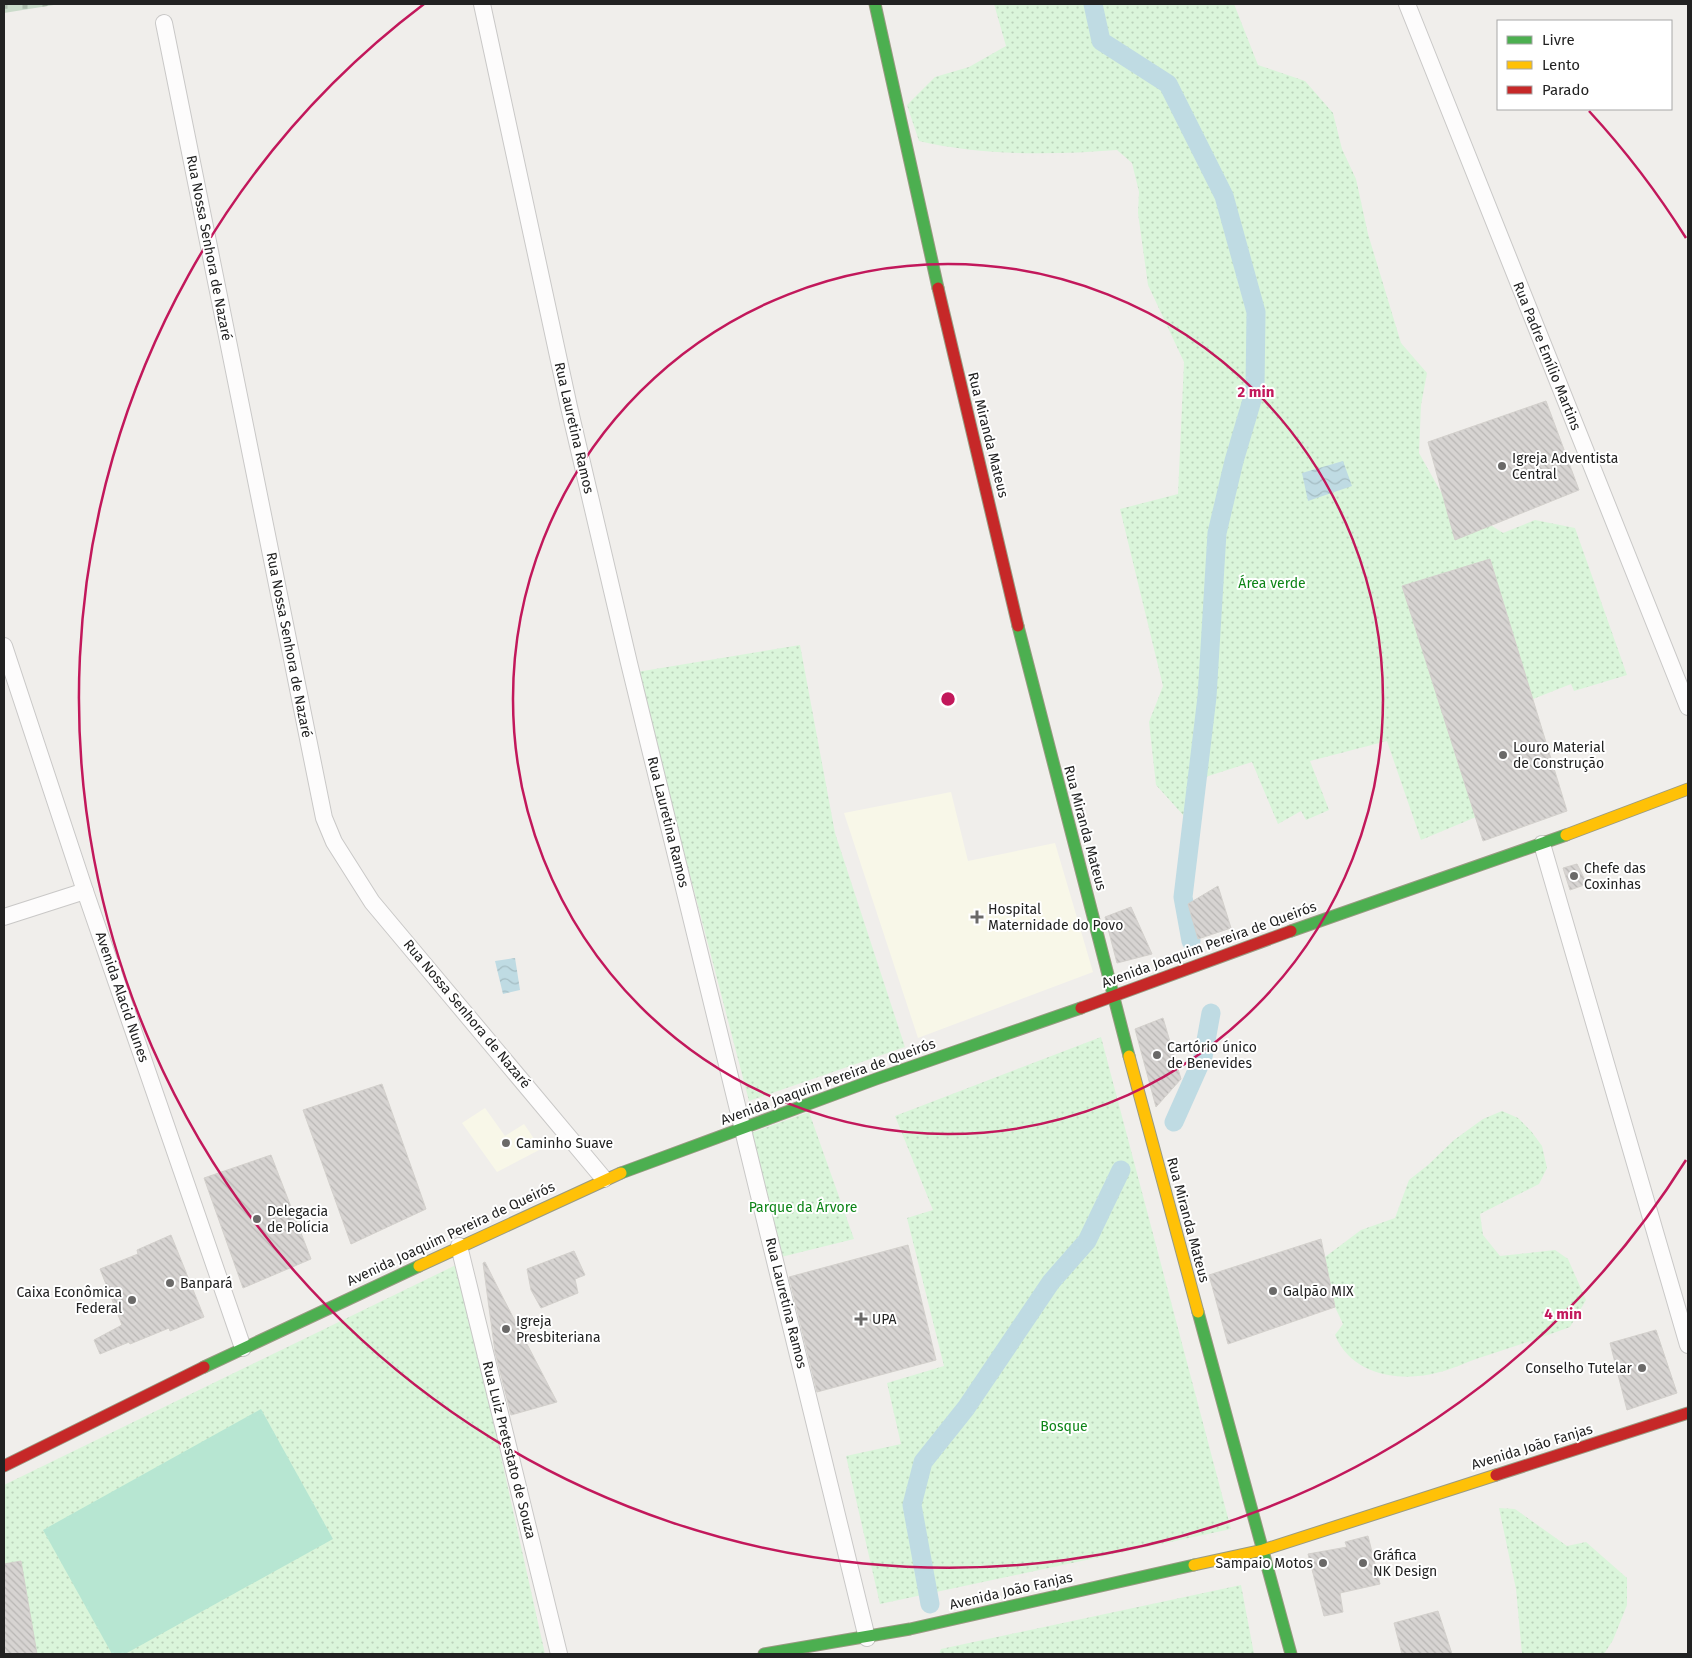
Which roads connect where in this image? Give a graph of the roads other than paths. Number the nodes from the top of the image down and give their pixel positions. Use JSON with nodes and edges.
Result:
{"nodes":[{"id":1,"x":482,"y":4,"type":"edge"},
{"id":2,"x":875,"y":4,"type":"edge"},
{"id":3,"x":1407,"y":4,"type":"edge"},
{"id":4,"x":164,"y":23,"type":"dead end"},
{"id":5,"x":4,"y":646,"type":"edge"},
{"id":6,"x":1688,"y":707,"type":"edge"},
{"id":7,"x":1688,"y":790,"type":"edge"},
{"id":8,"x":1542,"y":844,"type":"junction"},
{"id":9,"x":85,"y":891,"type":"junction"},
{"id":10,"x":4,"y":917,"type":"edge"},
{"id":11,"x":1113,"y":996,"type":"junction"},
{"id":12,"x":741,"y":1129,"type":"junction"},
{"id":13,"x":604,"y":1179,"type":"junction"},
{"id":14,"x":459,"y":1246,"type":"junction"},
{"id":15,"x":1688,"y":1345,"type":"edge"},
{"id":16,"x":243,"y":1348,"type":"junction"},
{"id":17,"x":1688,"y":1413,"type":"edge"},
{"id":18,"x":5,"y":1463,"type":"edge"},
{"id":19,"x":1263,"y":1550,"type":"junction"},
{"id":20,"x":867,"y":1638,"type":"junction"},
{"id":21,"x":781,"y":1653,"type":"edge"},
{"id":22,"x":559,"y":1654,"type":"edge"},
{"id":23,"x":764,"y":1654,"type":"edge"},
{"id":24,"x":1290,"y":1654,"type":"edge"}],
"edges":[{"from":1,"to":12,"type":"street","name":"Rua Lauretina Ramos"},
{"from":2,"to":11,"type":"street","name":"Rua Miranda Mateus"},
{"from":3,"to":6,"type":"street","name":"Rua Padre Emílio Martins"},
{"from":4,"to":13,"type":"street","name":"Rua Nossa Senhora de Nazaré"},
{"from":5,"to":9,"type":"street","name":"Avenida Alacid Nunes"},
{"from":7,"to":8,"type":"street","name":"Avenida Joaquim Pereira de Queirós"},
{"from":8,"to":11,"type":"street","name":"Avenida Joaquim Pereira de Queirós"},
{"from":8,"to":15,"type":"street"},
{"from":9,"to":10,"type":"street"},
{"from":9,"to":16,"type":"street","name":"Avenida Alacid Nunes"},
{"from":11,"to":12,"type":"street","name":"Avenida Joaquim Pereira de Queirós"},
{"from":11,"to":19,"type":"street","name":"Rua Miranda Mateus"},
{"from":12,"to":13,"type":"street","name":"Avenida Joaquim Pereira de Queirós"},
{"from":12,"to":20,"type":"street","name":"Rua Lauretina Ramos"},
{"from":13,"to":14,"type":"street","name":"Avenida Joaquim Pereira de Queirós"},
{"from":14,"to":16,"type":"street","name":"Avenida Joaquim Pereira de Queirós"},
{"from":14,"to":22,"type":"street","name":"Rua Luiz Pretestato de Souza"},
{"from":16,"to":18,"type":"street","name":"Avenida Joaquim Pereira de Queirós"},
{"from":17,"to":19,"type":"street","name":"Avenida João Fanjas"},
{"from":19,"to":20,"type":"street","name":"Avenida João Fanjas"},
{"from":19,"to":24,"type":"street","name":"Rua Miranda Mateus"},
{"from":20,"to":21,"type":"street","name":"Avenida João Fanjas"},
{"from":21,"to":23,"type":"street","name":"Avenida João Fanjas"}]}
